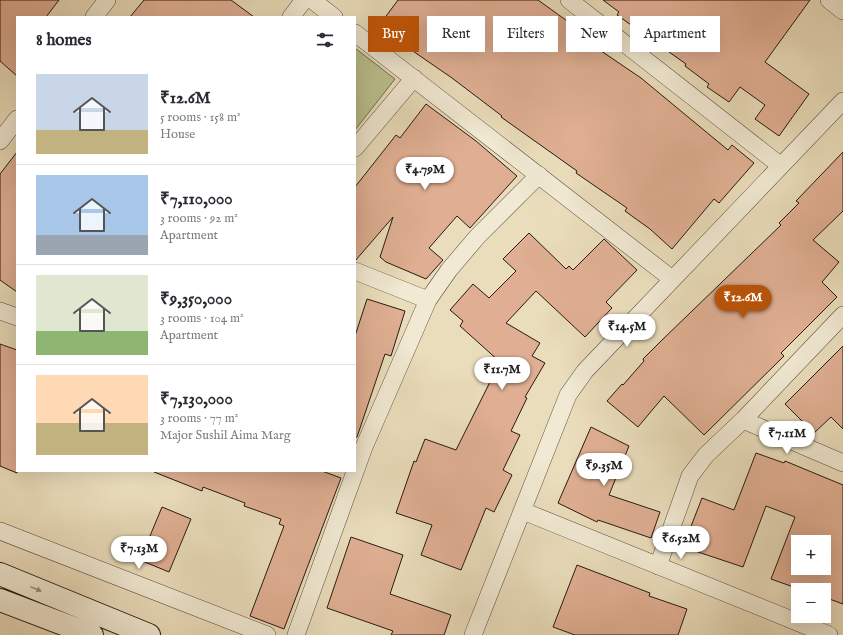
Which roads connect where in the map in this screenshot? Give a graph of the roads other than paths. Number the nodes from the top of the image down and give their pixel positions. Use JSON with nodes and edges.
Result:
{"nodes":[{"id":1,"x":107,"y":0,"type":"edge"},
{"id":2,"x":304,"y":0,"type":"edge"},
{"id":3,"x":312,"y":0,"type":"edge"},
{"id":4,"x":569,"y":0,"type":"edge"},
{"id":5,"x":829,"y":0,"type":"edge"},
{"id":6,"x":843,"y":11,"type":"edge"},
{"id":7,"x":95,"y":16,"type":"edge"},
{"id":8,"x":291,"y":16,"type":"edge"},
{"id":9,"x":333,"y":16,"type":"edge"},
{"id":10,"x":356,"y":34,"type":"edge"},
{"id":11,"x":414,"y":78,"type":"junction"},
{"id":12,"x":843,"y":101,"type":"edge"},
{"id":13,"x":16,"y":119,"type":"edge"},
{"id":14,"x":0,"y":141,"type":"edge"},
{"id":15,"x":356,"y":147,"type":"edge"},
{"id":16,"x":781,"y":166,"type":"junction"},
{"id":17,"x":539,"y":175,"type":"junction"},
{"id":18,"x":356,"y":271,"type":"edge"},
{"id":19,"x":672,"y":278,"type":"junction"},
{"id":20,"x":428,"y":300,"type":"junction"},
{"id":21,"x":0,"y":311,"type":"edge"},
{"id":22,"x":843,"y":315,"type":"edge"},
{"id":23,"x":16,"y":318,"type":"edge"},
{"id":24,"x":743,"y":420,"type":"junction"},
{"id":25,"x":360,"y":445,"type":"edge"},
{"id":26,"x":356,"y":457,"type":"edge"},
{"id":27,"x":843,"y":463,"type":"edge"},
{"id":28,"x":351,"y":472,"type":"edge"},
{"id":29,"x":523,"y":511,"type":"junction"},
{"id":30,"x":0,"y":531,"type":"edge"},
{"id":31,"x":658,"y":566,"type":"junction"},
{"id":32,"x":0,"y":574,"type":"edge"},
{"id":33,"x":0,"y":600,"type":"edge"},
{"id":34,"x":92,"y":635,"type":"edge"},
{"id":35,"x":149,"y":635,"type":"edge"},
{"id":36,"x":267,"y":635,"type":"edge"},
{"id":37,"x":296,"y":635,"type":"edge"},
{"id":38,"x":473,"y":635,"type":"edge"},
{"id":39,"x":829,"y":635,"type":"edge"}],
"edges":[{"from":1,"to":7,"type":"street"},
{"from":2,"to":8,"type":"street"},
{"from":3,"to":9,"type":"street"},
{"from":4,"to":16,"type":"street"},
{"from":5,"to":6,"type":"street"},
{"from":10,"to":11,"type":"street"},
{"from":11,"to":15,"type":"street"},
{"from":11,"to":17,"type":"street"},
{"from":12,"to":16,"type":"street"},
{"from":13,"to":14,"type":"street"},
{"from":16,"to":19,"type":"street"},
{"from":17,"to":19,"type":"street"},
{"from":17,"to":20,"type":"street"},
{"from":18,"to":20,"type":"street"},
{"from":19,"to":29,"type":"street"},
{"from":20,"to":25,"type":"street"},
{"from":21,"to":23,"type":"street"},
{"from":22,"to":24,"type":"street"},
{"from":24,"to":27,"type":"street"},
{"from":24,"to":31,"type":"street"},
{"from":25,"to":26,"type":"street"},
{"from":28,"to":37,"type":"street"},
{"from":29,"to":31,"type":"street"},
{"from":29,"to":38,"type":"street"},
{"from":30,"to":36,"type":"street"},
{"from":31,"to":39,"type":"street"},
{"from":32,"to":35,"type":"street","one_way":true},
{"from":33,"to":34,"type":"street"}]}
